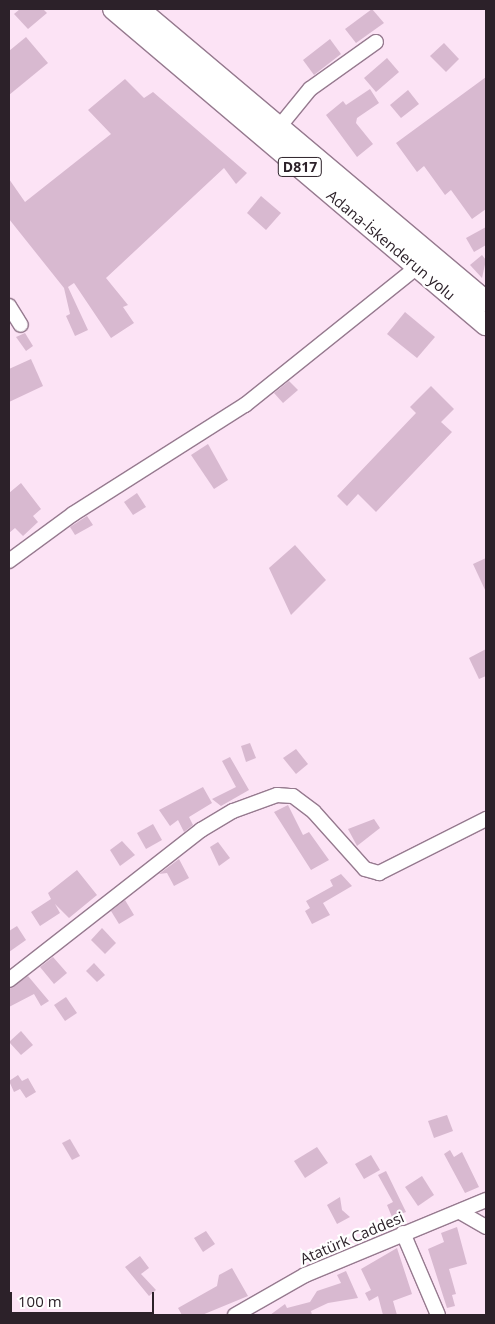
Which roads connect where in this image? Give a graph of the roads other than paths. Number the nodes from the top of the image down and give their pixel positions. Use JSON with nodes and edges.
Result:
{"nodes":[{"id":1,"x":113,"y":9,"type":"edge"},
{"id":2,"x":139,"y":9,"type":"edge"},
{"id":3,"x":376,"y":42,"type":"dead end"},
{"id":4,"x":279,"y":127,"type":"junction"},
{"id":5,"x":417,"y":267,"type":"junction"},
{"id":6,"x":486,"y":301,"type":"edge"},
{"id":7,"x":9,"y":306,"type":"edge"},
{"id":8,"x":486,"y":325,"type":"edge"},
{"id":9,"x":21,"y":326,"type":"dead end"},
{"id":10,"x":9,"y":561,"type":"edge"},
{"id":11,"x":486,"y":819,"type":"edge"},
{"id":12,"x":9,"y":980,"type":"edge"},
{"id":13,"x":486,"y":1200,"type":"edge"},
{"id":14,"x":460,"y":1212,"type":"junction"},
{"id":15,"x":486,"y":1227,"type":"edge"},
{"id":16,"x":403,"y":1233,"type":"junction"},
{"id":17,"x":235,"y":1315,"type":"edge"},
{"id":18,"x":438,"y":1315,"type":"edge"}],
"edges":[{"from":1,"to":5,"type":"highway","name":"Adana-İskenderun yolu","number":"D817"},
{"from":2,"to":4,"type":"highway","number":"D817"},
{"from":3,"to":4,"type":"street"},
{"from":4,"to":6,"type":"highway","number":"D817"},
{"from":5,"to":8,"type":"highway","name":"Adana-İskenderun yolu","number":"D817"},
{"from":5,"to":10,"type":"street"},
{"from":7,"to":9,"type":"street"},
{"from":11,"to":12,"type":"street"},
{"from":13,"to":14,"type":"street","name":"Atatürk Caddesi"},
{"from":14,"to":15,"type":"street"},
{"from":14,"to":16,"type":"street","name":"Atatürk Caddesi"},
{"from":16,"to":17,"type":"street","name":"Atatürk Caddesi"},
{"from":16,"to":18,"type":"street"}]}
